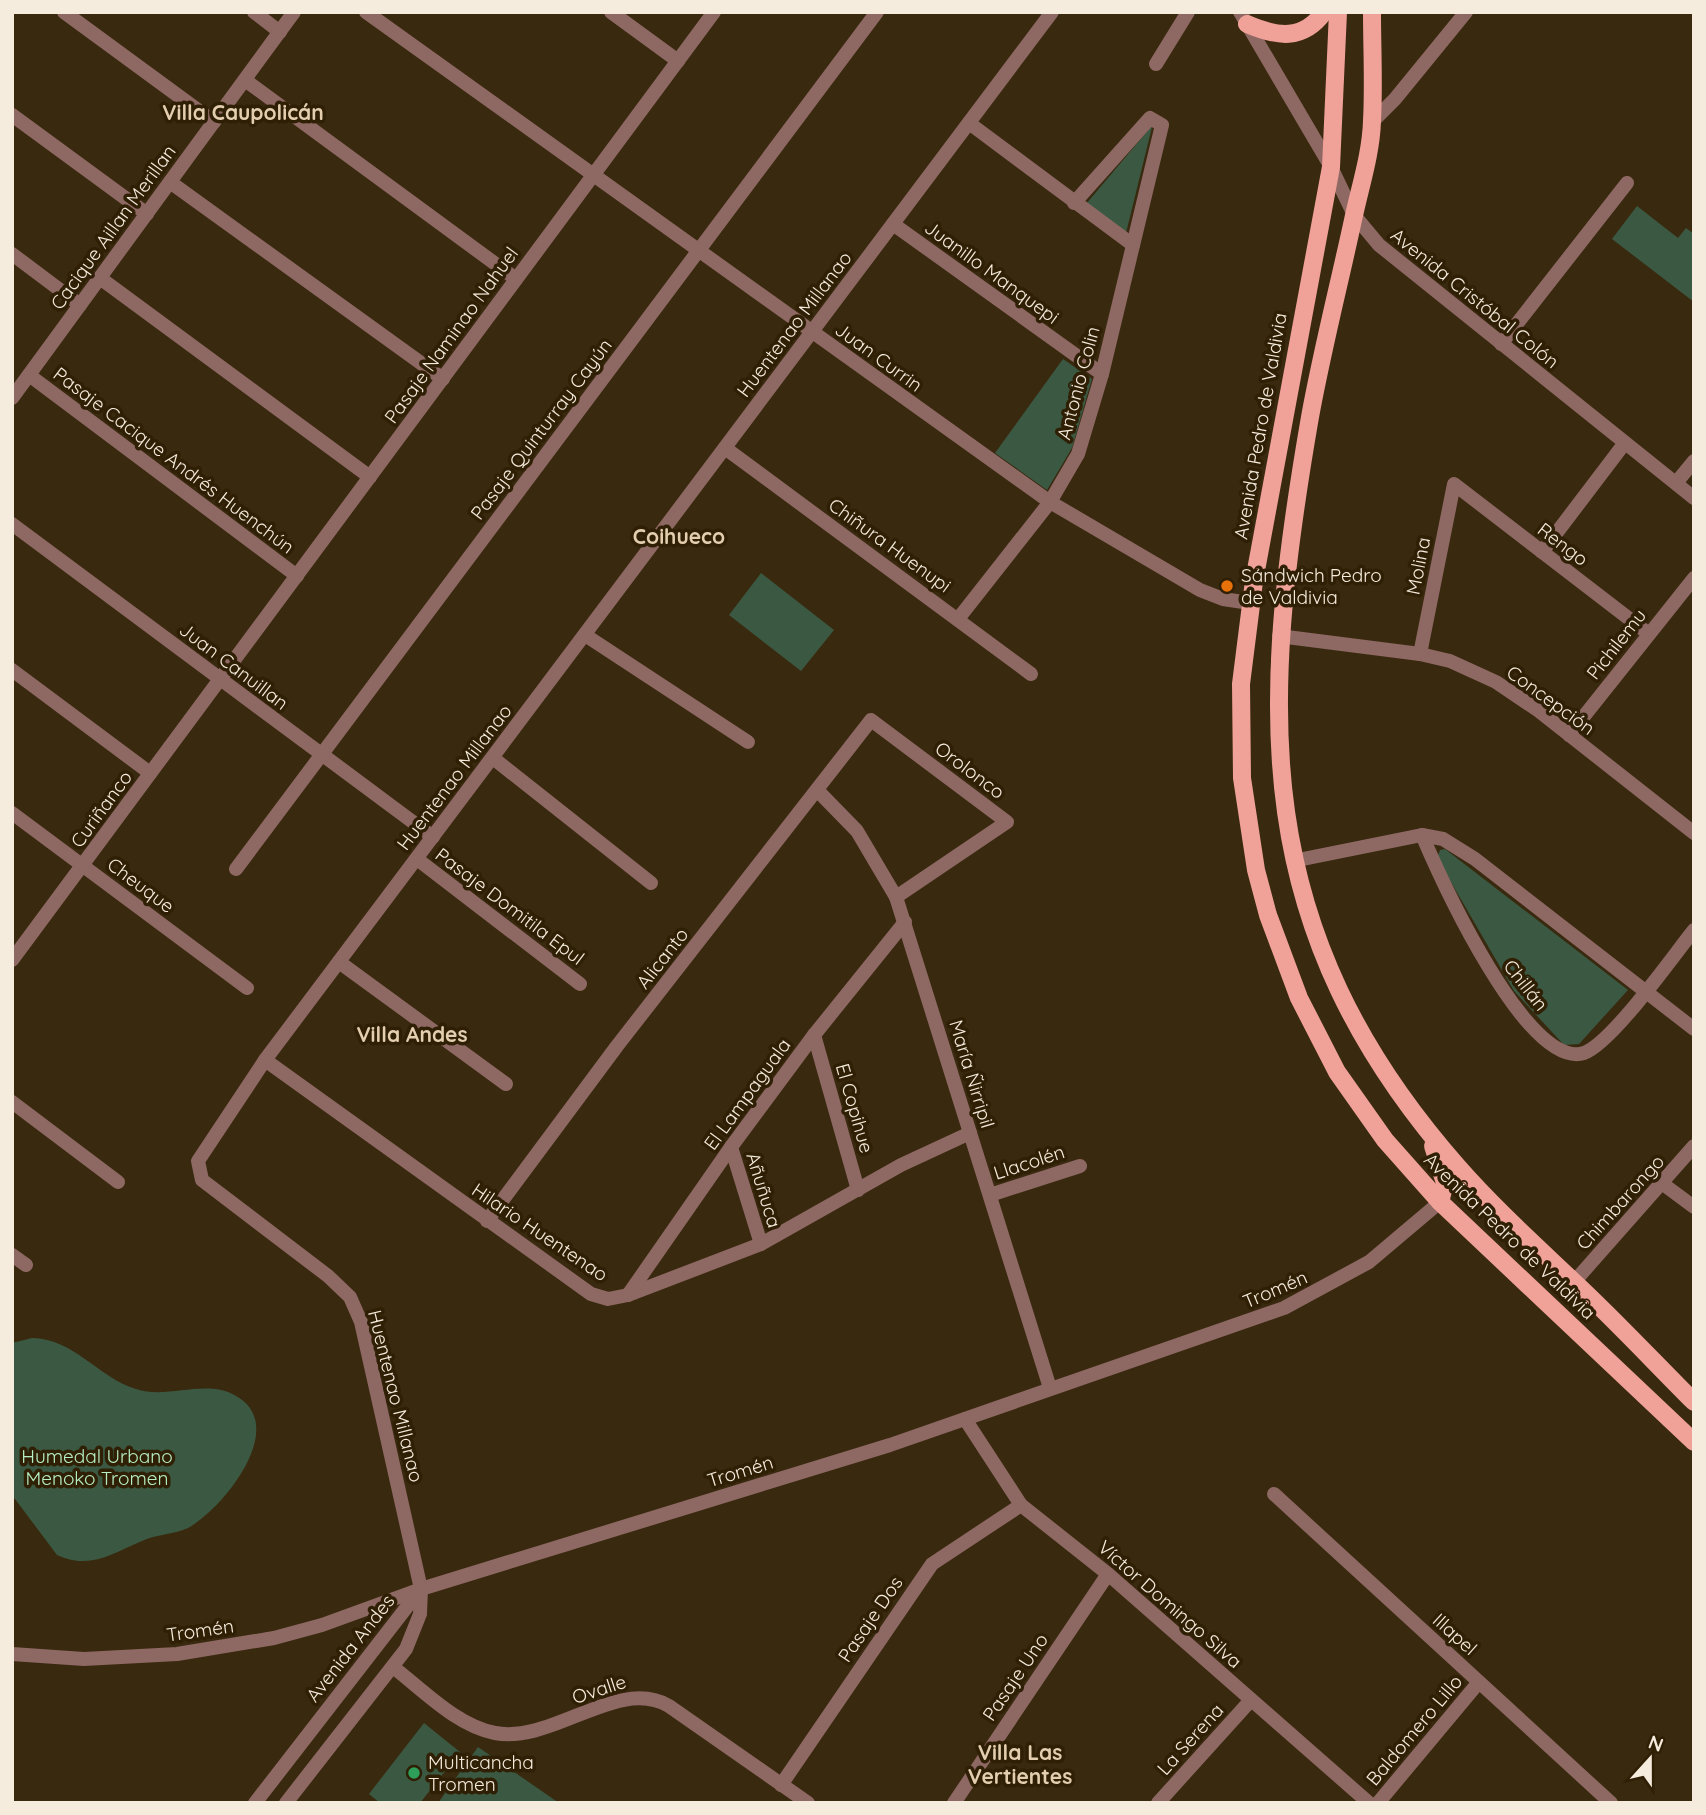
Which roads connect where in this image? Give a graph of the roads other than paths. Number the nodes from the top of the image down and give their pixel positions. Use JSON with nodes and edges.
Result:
{"nodes":[{"id":1,"x":64,"y":12,"type":"edge"},
{"id":2,"x":254,"y":12,"type":"edge"},
{"id":3,"x":294,"y":12,"type":"edge"},
{"id":4,"x":366,"y":12,"type":"edge"},
{"id":5,"x":611,"y":12,"type":"edge"},
{"id":6,"x":714,"y":12,"type":"edge"},
{"id":7,"x":877,"y":12,"type":"edge"},
{"id":8,"x":1052,"y":12,"type":"edge"},
{"id":9,"x":1188,"y":12,"type":"edge"},
{"id":10,"x":1324,"y":12,"type":"edge"},
{"id":11,"x":1338,"y":12,"type":"edge"},
{"id":12,"x":1372,"y":12,"type":"edge"},
{"id":13,"x":1466,"y":12,"type":"edge"},
{"id":14,"x":1244,"y":18,"type":"edge"},
{"id":15,"x":280,"y":32,"type":"junction"},
{"id":16,"x":678,"y":61,"type":"junction"},
{"id":17,"x":1156,"y":64,"type":"dead end"},
{"id":18,"x":244,"y":80,"type":"junction"},
{"id":19,"x":12,"y":115,"type":"edge"},
{"id":20,"x":214,"y":122,"type":"junction"},
{"id":21,"x":1372,"y":122,"type":"junction"},
{"id":22,"x":969,"y":123,"type":"junction"},
{"id":23,"x":1331,"y":167,"type":"junction"},
{"id":24,"x":593,"y":175,"type":"junction"},
{"id":25,"x":170,"y":182,"type":"junction"},
{"id":26,"x":1627,"y":183,"type":"dead end"},
{"id":27,"x":1074,"y":203,"type":"junction"},
{"id":28,"x":147,"y":214,"type":"junction"},
{"id":29,"x":1354,"y":215,"type":"junction"},
{"id":30,"x":893,"y":224,"type":"junction"},
{"id":31,"x":1133,"y":245,"type":"junction"},
{"id":32,"x":699,"y":250,"type":"junction"},
{"id":33,"x":12,"y":254,"type":"edge"},
{"id":34,"x":100,"y":278,"type":"junction"},
{"id":35,"x":516,"y":279,"type":"junction"},
{"id":36,"x":80,"y":305,"type":"junction"},
{"id":37,"x":812,"y":332,"type":"junction"},
{"id":38,"x":1501,"y":344,"type":"junction"},
{"id":39,"x":1102,"y":374,"type":"junction"},
{"id":40,"x":29,"y":375,"type":"junction"},
{"id":41,"x":443,"y":379,"type":"junction"},
{"id":42,"x":13,"y":395,"type":"edge"},
{"id":43,"x":1624,"y":444,"type":"junction"},
{"id":44,"x":725,"y":448,"type":"junction"},
{"id":45,"x":1694,"y":461,"type":"edge"},
{"id":46,"x":370,"y":477,"type":"junction"},
{"id":47,"x":1454,"y":484,"type":"joint"},
{"id":48,"x":1676,"y":484,"type":"junction"},
{"id":49,"x":1694,"y":498,"type":"edge"},
{"id":50,"x":1050,"y":502,"type":"junction"},
{"id":51,"x":12,"y":524,"type":"edge"},
{"id":52,"x":1542,"y":552,"type":"junction"},
{"id":53,"x":297,"y":576,"type":"junction"},
{"id":54,"x":1694,"y":578,"type":"edge"},
{"id":55,"x":1250,"y":603,"type":"junction"},
{"id":56,"x":958,"y":619,"type":"junction"},
{"id":57,"x":1649,"y":634,"type":"junction"},
{"id":58,"x":585,"y":635,"type":"junction"},
{"id":59,"x":1279,"y":636,"type":"junction"},
{"id":60,"x":1420,"y":654,"type":"junction"},
{"id":61,"x":12,"y":670,"type":"edge"},
{"id":62,"x":1031,"y":674,"type":"dead end"},
{"id":63,"x":220,"y":680,"type":"junction"},
{"id":64,"x":871,"y":720,"type":"joint"},
{"id":65,"x":1569,"y":735,"type":"junction"},
{"id":66,"x":748,"y":742,"type":"dead end"},
{"id":67,"x":322,"y":755,"type":"junction"},
{"id":68,"x":493,"y":758,"type":"junction"},
{"id":69,"x":150,"y":773,"type":"junction"},
{"id":70,"x":818,"y":791,"type":"junction"},
{"id":71,"x":12,"y":813,"type":"edge"},
{"id":72,"x":1694,"y":834,"type":"edge"},
{"id":73,"x":1422,"y":835,"type":"junction"},
{"id":74,"x":433,"y":837,"type":"junction"},
{"id":75,"x":416,"y":859,"type":"junction"},
{"id":76,"x":1293,"y":861,"type":"junction"},
{"id":77,"x":82,"y":866,"type":"junction"},
{"id":78,"x":236,"y":869,"type":"dead end"},
{"id":79,"x":651,"y":883,"type":"dead end"},
{"id":80,"x":896,"y":897,"type":"junction"},
{"id":81,"x":905,"y":922,"type":"junction"},
{"id":82,"x":1694,"y":930,"type":"edge"},
{"id":83,"x":12,"y":960,"type":"edge"},
{"id":84,"x":339,"y":962,"type":"junction"},
{"id":85,"x":580,"y":984,"type":"dead end"},
{"id":86,"x":247,"y":988,"type":"dead end"},
{"id":87,"x":1647,"y":990,"type":"junction"},
{"id":88,"x":1694,"y":1028,"type":"edge"},
{"id":89,"x":814,"y":1035,"type":"junction"},
{"id":90,"x":265,"y":1060,"type":"junction"},
{"id":91,"x":506,"y":1084,"type":"dead end"},
{"id":92,"x":12,"y":1102,"type":"edge"},
{"id":93,"x":1421,"y":1121,"type":"junction"},
{"id":94,"x":970,"y":1133,"type":"junction"},
{"id":95,"x":1694,"y":1146,"type":"edge"},
{"id":96,"x":731,"y":1147,"type":"junction"},
{"id":97,"x":1080,"y":1166,"type":"dead end"},
{"id":98,"x":118,"y":1182,"type":"dead end"},
{"id":99,"x":1663,"y":1184,"type":"junction"},
{"id":100,"x":858,"y":1190,"type":"junction"},
{"id":101,"x":990,"y":1195,"type":"junction"},
{"id":102,"x":1440,"y":1202,"type":"junction"},
{"id":103,"x":1694,"y":1207,"type":"edge"},
{"id":104,"x":487,"y":1222,"type":"junction"},
{"id":105,"x":761,"y":1244,"type":"junction"},
{"id":106,"x":12,"y":1255,"type":"edge"},
{"id":107,"x":26,"y":1265,"type":"dead end"},
{"id":108,"x":1574,"y":1282,"type":"junction"},
{"id":109,"x":628,"y":1295,"type":"junction"},
{"id":110,"x":1050,"y":1388,"type":"junction"},
{"id":111,"x":1694,"y":1402,"type":"edge"},
{"id":112,"x":965,"y":1419,"type":"junction"},
{"id":113,"x":1694,"y":1442,"type":"edge"},
{"id":114,"x":1274,"y":1494,"type":"dead end"},
{"id":115,"x":1021,"y":1505,"type":"junction"},
{"id":116,"x":1108,"y":1574,"type":"junction"},
{"id":117,"x":421,"y":1589,"type":"junction"},
{"id":118,"x":12,"y":1654,"type":"edge"},
{"id":119,"x":393,"y":1667,"type":"junction"},
{"id":120,"x":1479,"y":1682,"type":"junction"},
{"id":121,"x":1251,"y":1700,"type":"junction"},
{"id":122,"x":781,"y":1784,"type":"junction"},
{"id":123,"x":291,"y":1801,"type":"edge"},
{"id":124,"x":255,"y":1803,"type":"edge"},
{"id":125,"x":808,"y":1803,"type":"edge"},
{"id":126,"x":954,"y":1803,"type":"edge"},
{"id":127,"x":1158,"y":1803,"type":"edge"},
{"id":128,"x":1369,"y":1803,"type":"edge"},
{"id":129,"x":1378,"y":1803,"type":"edge"},
{"id":130,"x":1611,"y":1803,"type":"edge"}],
"edges":[{"from":1,"to":20,"type":"street"},
{"from":2,"to":15,"type":"street"},
{"from":3,"to":15,"type":"street","name":"Cacique Aillan Merillan"},
{"from":4,"to":24,"type":"street","name":"Juan Currin"},
{"from":5,"to":16,"type":"street"},
{"from":6,"to":16,"type":"street","name":"Pasaje Naminao Nahuel"},
{"from":7,"to":32,"type":"street","name":"Pasaje Quinturray Cayún"},
{"from":8,"to":22,"type":"street","name":"Huentenao Millanao"},
{"from":9,"to":17,"type":"street"},
{"from":10,"to":14,"type":"main road"},
{"from":11,"to":23,"type":"main road","name":"Avenida Pedro de Valdivia"},
{"from":12,"to":21,"type":"main road","name":"Avenida Pedro de Valdivia"},
{"from":13,"to":21,"type":"street"},
{"from":14,"to":23,"type":"street","name":"Avenida Cristóbal Colón"},
{"from":15,"to":18,"type":"street","name":"Cacique Aillan Merillan"},
{"from":16,"to":24,"type":"street","name":"Pasaje Naminao Nahuel"},
{"from":18,"to":20,"type":"street","name":"Cacique Aillan Merillan"},
{"from":18,"to":35,"type":"street"},
{"from":19,"to":28,"type":"street"},
{"from":20,"to":25,"type":"street","name":"Cacique Aillan Merillan"},
{"from":21,"to":29,"type":"main road","name":"Avenida Pedro de Valdivia"},
{"from":22,"to":27,"type":"street"},
{"from":22,"to":30,"type":"street","name":"Huentenao Millanao"},
{"from":23,"to":29,"type":"street","name":"Avenida Cristóbal Colón"},
{"from":23,"to":55,"type":"main road","name":"Avenida Pedro de Valdivia"},
{"from":24,"to":32,"type":"street","name":"Juan Currin"},
{"from":24,"to":35,"type":"street","name":"Pasaje Naminao Nahuel"},
{"from":25,"to":28,"type":"street","name":"Cacique Aillan Merillan"},
{"from":25,"to":41,"type":"street"},
{"from":26,"to":38,"type":"street"},
{"from":27,"to":31,"type":"street"},
{"from":27,"to":31,"type":"street","name":"Antonio Colin"},
{"from":28,"to":34,"type":"street","name":"Cacique Aillan Merillan"},
{"from":29,"to":38,"type":"street","name":"Avenida Cristóbal Colón"},
{"from":29,"to":59,"type":"main road","name":"Avenida Pedro de Valdivia"},
{"from":30,"to":37,"type":"street","name":"Huentenao Millanao"},
{"from":30,"to":39,"type":"street","name":"Juanillo Manquepi"},
{"from":31,"to":39,"type":"street","name":"Antonio Colin"},
{"from":32,"to":37,"type":"street","name":"Juan Currin"},
{"from":32,"to":67,"type":"street","name":"Pasaje Quinturray Cayún"},
{"from":33,"to":36,"type":"street"},
{"from":34,"to":36,"type":"street","name":"Cacique Aillan Merillan"},
{"from":34,"to":46,"type":"street"},
{"from":35,"to":41,"type":"street","name":"Pasaje Naminao Nahuel"},
{"from":36,"to":40,"type":"street","name":"Cacique Aillan Merillan"},
{"from":37,"to":44,"type":"street","name":"Huentenao Millanao"},
{"from":37,"to":50,"type":"street","name":"Juan Currin"},
{"from":38,"to":43,"type":"street","name":"Avenida Cristóbal Colón"},
{"from":39,"to":50,"type":"street","name":"Antonio Colin"},
{"from":40,"to":42,"type":"street","name":"Cacique Aillan Merillan"},
{"from":40,"to":53,"type":"street","name":"Pasaje Cacique Andrés Huenchún"},
{"from":41,"to":46,"type":"street","name":"Pasaje Naminao Nahuel"},
{"from":43,"to":48,"type":"street","name":"Avenida Cristóbal Colón"},
{"from":43,"to":52,"type":"street"},
{"from":44,"to":56,"type":"street","name":"Chiñura Huenupi"},
{"from":44,"to":58,"type":"street","name":"Huentenao Millanao"},
{"from":45,"to":48,"type":"street"},
{"from":46,"to":53,"type":"street","name":"Pasaje Naminao Nahuel"},
{"from":47,"to":52,"type":"street","name":"Rengo"},
{"from":47,"to":60,"type":"street","name":"Molina"},
{"from":48,"to":49,"type":"street","name":"Avenida Cristóbal Colón"},
{"from":50,"to":55,"type":"street","name":"Juan Currin"},
{"from":50,"to":56,"type":"street","name":"Antonio Colin"},
{"from":51,"to":63,"type":"street","name":"Juan Canuillan"},
{"from":52,"to":57,"type":"street","name":"Rengo"},
{"from":53,"to":63,"type":"street","name":"Pasaje Naminao Nahuel"},
{"from":54,"to":57,"type":"street","name":"Pichilemu"},
{"from":55,"to":102,"type":"main road","name":"Avenida Pedro de Valdivia"},
{"from":56,"to":62,"type":"street","name":"Chiñura Huenupi"},
{"from":57,"to":65,"type":"street","name":"Pichilemu"},
{"from":58,"to":66,"type":"street"},
{"from":58,"to":68,"type":"street","name":"Huentenao Millanao"},
{"from":59,"to":60,"type":"street","name":"Concepción"},
{"from":59,"to":76,"type":"main road","name":"Avenida Pedro de Valdivia"},
{"from":60,"to":65,"type":"street","name":"Concepción"},
{"from":61,"to":69,"type":"street"},
{"from":63,"to":67,"type":"street","name":"Juan Canuillan"},
{"from":63,"to":69,"type":"street","name":"Curiñanco"},
{"from":64,"to":70,"type":"street","name":"Alicanto"},
{"from":64,"to":80,"type":"street","name":"Orolonco"},
{"from":65,"to":72,"type":"street","name":"Concepción"},
{"from":67,"to":74,"type":"street","name":"Juan Canuillan"},
{"from":67,"to":78,"type":"street","name":"Pasaje Quinturray Cayún"},
{"from":68,"to":74,"type":"street","name":"Huentenao Millanao"},
{"from":68,"to":79,"type":"street"},
{"from":69,"to":77,"type":"street","name":"Curiñanco"},
{"from":70,"to":80,"type":"street","name":"María Ñirripil"},
{"from":70,"to":104,"type":"street","name":"Alicanto"},
{"from":71,"to":77,"type":"street","name":"Cheuque"},
{"from":73,"to":76,"type":"street"},
{"from":73,"to":87,"type":"street"},
{"from":73,"to":87,"type":"street","name":"Chillán"},
{"from":74,"to":75,"type":"street","name":"Huentenao Millanao"},
{"from":75,"to":84,"type":"street","name":"Huentenao Millanao"},
{"from":75,"to":85,"type":"street","name":"Pasaje Domitila Epul"},
{"from":76,"to":93,"type":"main road","name":"Avenida Pedro de Valdivia"},
{"from":77,"to":83,"type":"street","name":"Curiñanco"},
{"from":77,"to":86,"type":"street","name":"Cheuque"},
{"from":80,"to":81,"type":"street","name":"María Ñirripil"},
{"from":81,"to":89,"type":"street","name":"El Lampaguala"},
{"from":81,"to":94,"type":"street","name":"María Ñirripil"},
{"from":82,"to":87,"type":"street"},
{"from":84,"to":90,"type":"street","name":"Huentenao Millanao"},
{"from":84,"to":91,"type":"street"},
{"from":87,"to":88,"type":"street"},
{"from":89,"to":96,"type":"street","name":"El Lampaguala"},
{"from":89,"to":100,"type":"street","name":"El Copihue"},
{"from":90,"to":104,"type":"street","name":"Hilario Huentenao"},
{"from":90,"to":117,"type":"street","name":"Huentenao Millanao"},
{"from":92,"to":98,"type":"street"},
{"from":93,"to":102,"type":"main road"},
{"from":93,"to":108,"type":"main road","name":"Avenida Pedro de Valdivia"},
{"from":94,"to":100,"type":"street","name":"Hilario Huentenao"},
{"from":94,"to":101,"type":"street","name":"María Ñirripil"},
{"from":95,"to":99,"type":"street","name":"Chimbarongo"},
{"from":96,"to":105,"type":"street","name":"Añuñuca"},
{"from":96,"to":109,"type":"street","name":"El Lampaguala"},
{"from":97,"to":101,"type":"street","name":"Llacolén"},
{"from":99,"to":103,"type":"street"},
{"from":99,"to":108,"type":"street","name":"Chimbarongo"},
{"from":100,"to":105,"type":"street","name":"Hilario Huentenao"},
{"from":101,"to":110,"type":"street","name":"María Ñirripil"},
{"from":102,"to":110,"type":"street","name":"Tromén"},
{"from":102,"to":113,"type":"main road","name":"Avenida Pedro de Valdivia"},
{"from":104,"to":109,"type":"street","name":"Hilario Huentenao"},
{"from":105,"to":109,"type":"street","name":"Hilario Huentenao"},
{"from":106,"to":107,"type":"street"},
{"from":108,"to":111,"type":"main road","name":"Avenida Pedro de Valdivia"},
{"from":110,"to":112,"type":"street","name":"Tromén"},
{"from":112,"to":115,"type":"street","name":"Víctor Domingo Silva"},
{"from":112,"to":117,"type":"street","name":"Tromén"},
{"from":114,"to":120,"type":"street","name":"Illapel"},
{"from":115,"to":116,"type":"street","name":"Víctor Domingo Silva"},
{"from":115,"to":122,"type":"street","name":"Pasaje Dos"},
{"from":116,"to":121,"type":"street","name":"Víctor Domingo Silva"},
{"from":116,"to":126,"type":"street","name":"Pasaje Uno"},
{"from":117,"to":118,"type":"street","name":"Tromén"},
{"from":117,"to":119,"type":"street","name":"Avenida Andes"},
{"from":117,"to":124,"type":"street","name":"Avenida Andes"},
{"from":119,"to":122,"type":"street","name":"Ovalle"},
{"from":119,"to":123,"type":"street","name":"Avenida Andes"},
{"from":120,"to":129,"type":"street","name":"Baldomero Lillo"},
{"from":120,"to":130,"type":"street","name":"Illapel"},
{"from":121,"to":127,"type":"street","name":"La Serena"},
{"from":121,"to":128,"type":"street","name":"Víctor Domingo Silva"},
{"from":122,"to":125,"type":"street","name":"Ovalle"}]}
